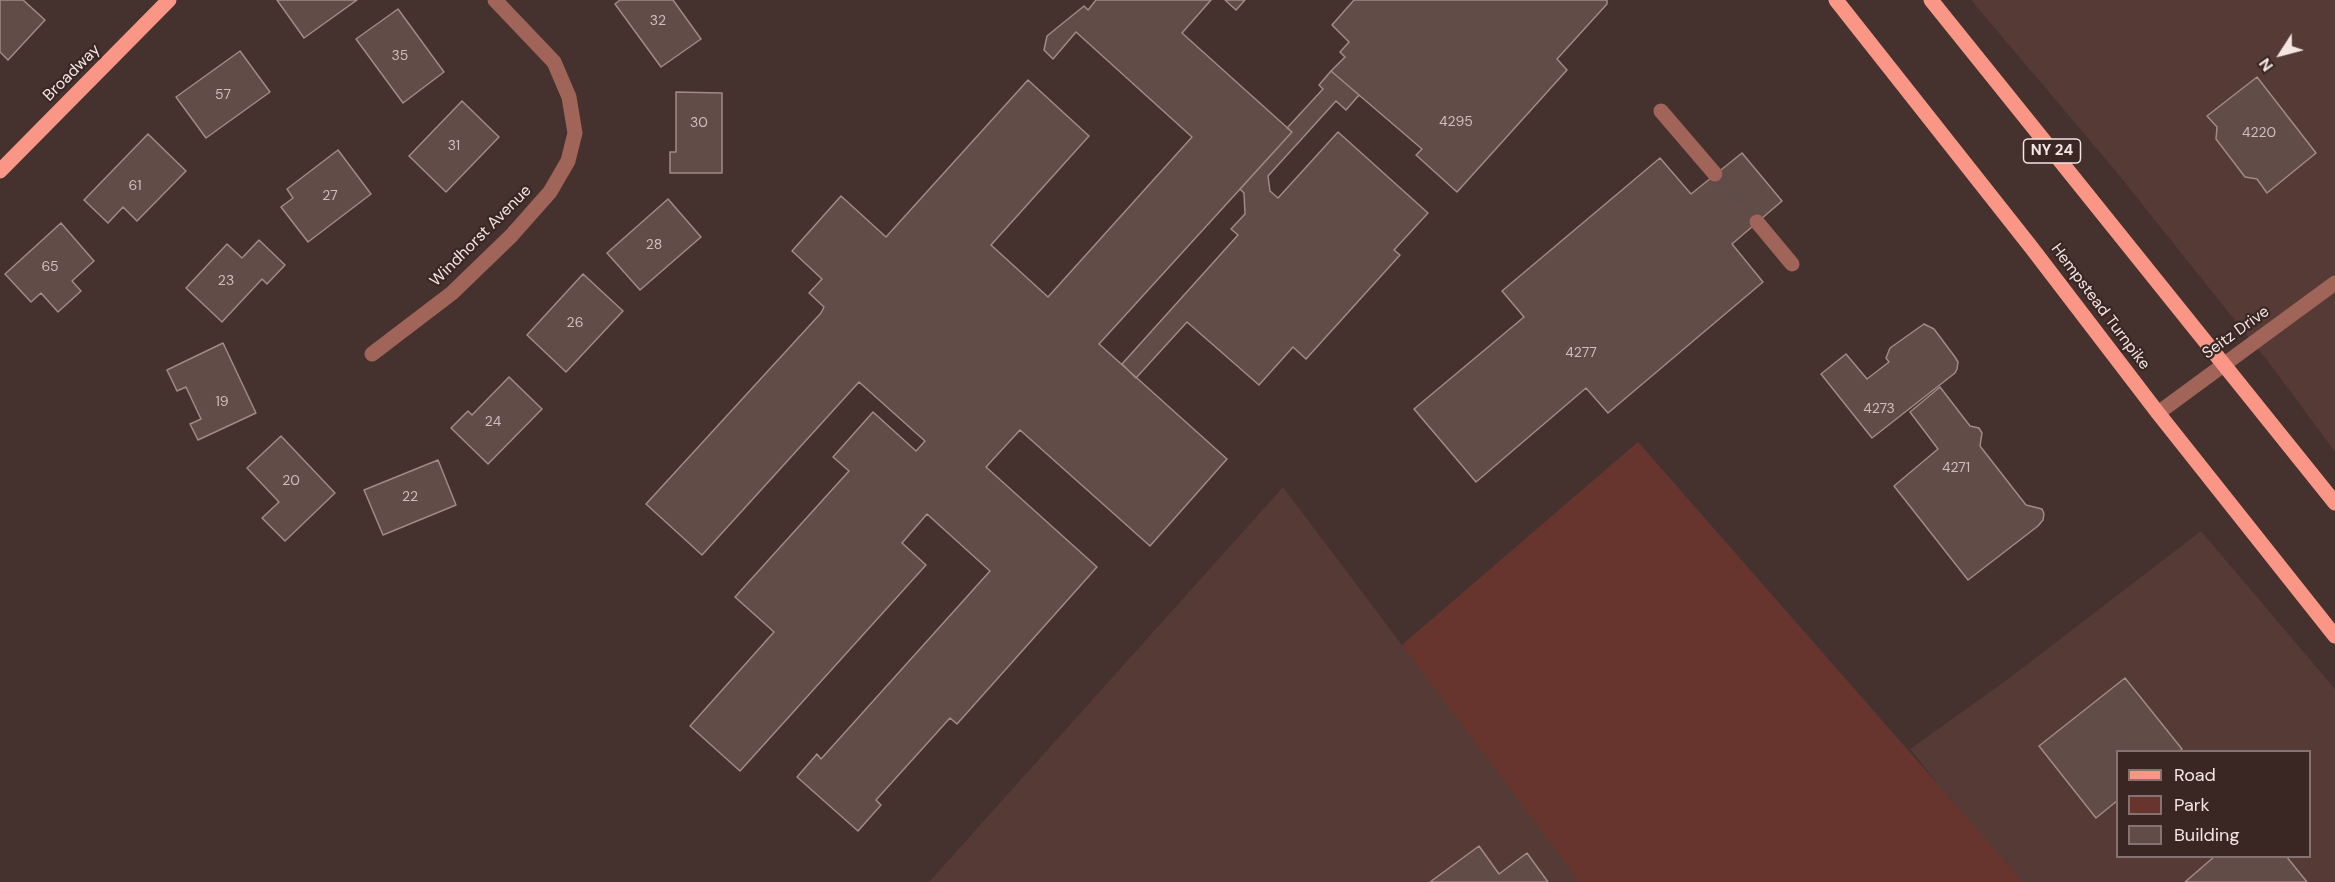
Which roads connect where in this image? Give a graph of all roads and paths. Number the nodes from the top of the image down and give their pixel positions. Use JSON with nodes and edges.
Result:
{"nodes":[{"id":1,"x":169,"y":0,"type":"edge"},
{"id":2,"x":495,"y":0,"type":"edge"},
{"id":3,"x":1836,"y":0,"type":"edge"},
{"id":4,"x":1931,"y":0,"type":"edge"},
{"id":5,"x":1660,"y":111,"type":"dead end"},
{"id":6,"x":0,"y":171,"type":"edge"},
{"id":7,"x":1715,"y":174,"type":"tunnel mouth"},
{"id":8,"x":1757,"y":222,"type":"tunnel mouth"},
{"id":9,"x":1792,"y":264,"type":"dead end"},
{"id":10,"x":2335,"y":283,"type":"edge"},
{"id":11,"x":372,"y":354,"type":"dead end"},
{"id":12,"x":2224,"y":365,"type":"junction"},
{"id":13,"x":2158,"y":413,"type":"junction"},
{"id":14,"x":2335,"y":503,"type":"edge"},
{"id":15,"x":2335,"y":636,"type":"edge"}],
"edges":[{"from":1,"to":6,"type":"main road","name":"Broadway"},
{"from":2,"to":11,"type":"street","name":"Windhorst Avenue"},
{"from":3,"to":13,"type":"main road","name":"Hempstead Turnpike"},
{"from":4,"to":12,"type":"main road","number":"NY 24"},
{"from":5,"to":7,"type":"street"},
{"from":8,"to":9,"type":"street"},
{"from":10,"to":12,"type":"street","name":"Seitz Drive"},
{"from":12,"to":13,"type":"street","name":"Seitz Drive"},
{"from":12,"to":14,"type":"main road","number":"NY 24"},
{"from":13,"to":15,"type":"main road","name":"Hempstead Turnpike"}]}
